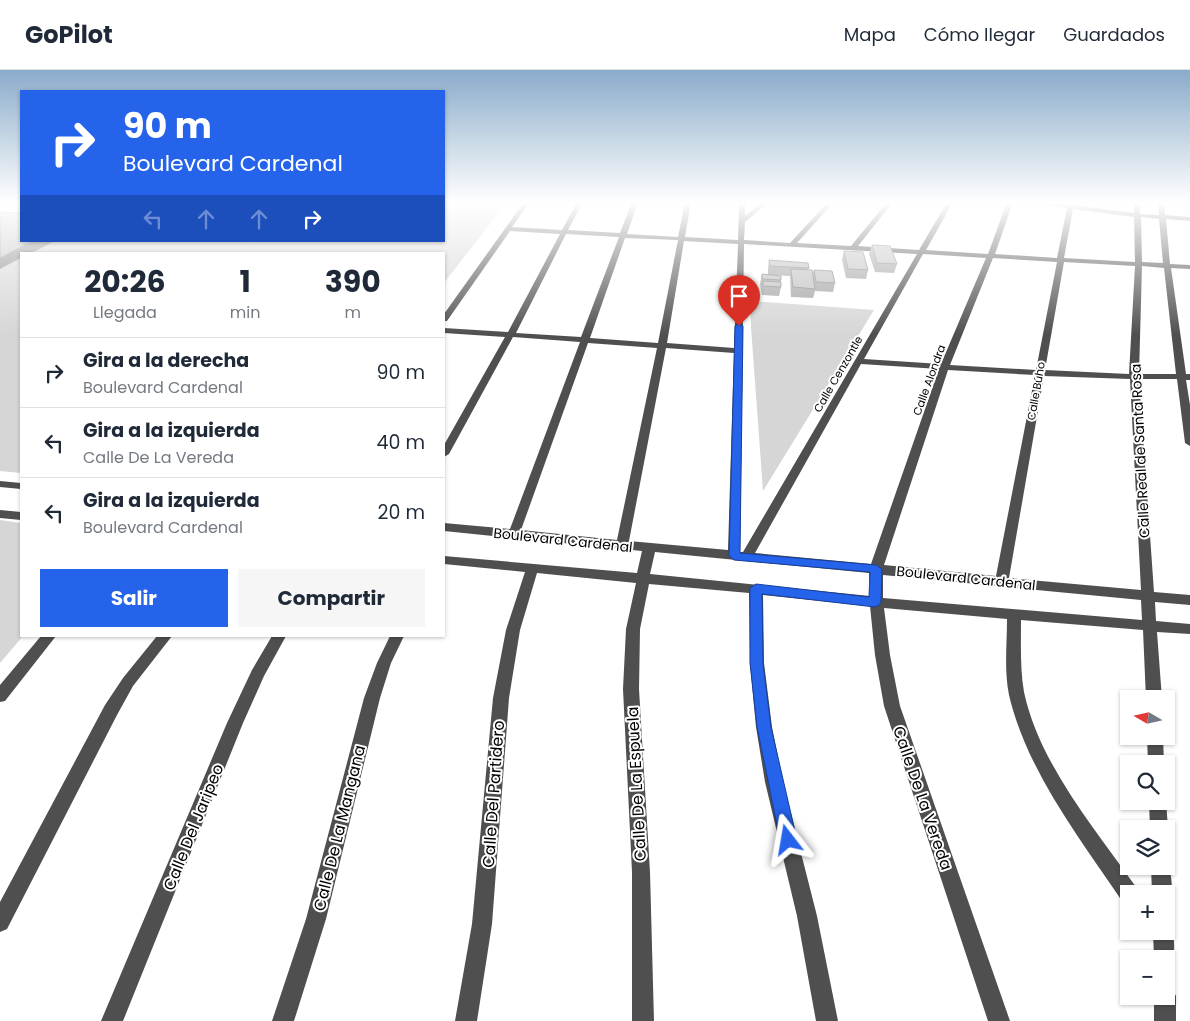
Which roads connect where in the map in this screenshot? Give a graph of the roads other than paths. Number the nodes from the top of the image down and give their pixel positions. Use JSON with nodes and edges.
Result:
{"nodes":[{"id":1,"x":496,"y":246,"type":"edge"},
{"id":2,"x":556,"y":246,"type":"edge"},
{"id":3,"x":620,"y":246,"type":"edge"},
{"id":4,"x":680,"y":246,"type":"edge"},
{"id":5,"x":741,"y":246,"type":"edge"},
{"id":6,"x":841,"y":246,"type":"edge"},
{"id":7,"x":924,"y":246,"type":"edge"},
{"id":8,"x":994,"y":246,"type":"edge"},
{"id":9,"x":1063,"y":246,"type":"edge"},
{"id":10,"x":1139,"y":246,"type":"edge"},
{"id":11,"x":1165,"y":246,"type":"edge"},
{"id":12,"x":854,"y":247,"type":"joint"},
{"id":13,"x":921,"y":252,"type":"junction"},
{"id":14,"x":991,"y":255,"type":"junction"},
{"id":15,"x":1061,"y":259,"type":"junction"},
{"id":16,"x":1139,"y":264,"type":"junction"},
{"id":17,"x":1167,"y":265,"type":"junction"},
{"id":18,"x":1190,"y":267,"type":"edge"},
{"id":19,"x":445,"y":318,"type":"edge"},
{"id":20,"x":445,"y":330,"type":"edge"},
{"id":21,"x":511,"y":334,"type":"junction"},
{"id":22,"x":586,"y":340,"type":"junction"},
{"id":23,"x":662,"y":346,"type":"junction"},
{"id":24,"x":739,"y":351,"type":"junction"},
{"id":25,"x":859,"y":361,"type":"junction"},
{"id":26,"x":944,"y":368,"type":"junction"},
{"id":27,"x":1039,"y":373,"type":"junction"},
{"id":28,"x":1135,"y":378,"type":"junction"},
{"id":29,"x":1186,"y":380,"type":"edge"},
{"id":30,"x":1190,"y":443,"type":"edge"},
{"id":31,"x":445,"y":452,"type":"edge"},
{"id":32,"x":0,"y":484,"type":"edge"},
{"id":33,"x":20,"y":486,"type":"edge"},
{"id":34,"x":0,"y":514,"type":"edge"},
{"id":35,"x":20,"y":516,"type":"edge"},
{"id":36,"x":445,"y":531,"type":"edge"},
{"id":37,"x":514,"y":534,"type":"junction"},
{"id":38,"x":622,"y":545,"type":"junction"},
{"id":39,"x":649,"y":548,"type":"junction"},
{"id":40,"x":740,"y":557,"type":"junction"},
{"id":41,"x":445,"y":560,"type":"edge"},
{"id":42,"x":532,"y":569,"type":"junction"},
{"id":43,"x":876,"y":569,"type":"junction"},
{"id":44,"x":644,"y":580,"type":"junction"},
{"id":45,"x":1002,"y":581,"type":"junction"},
{"id":46,"x":756,"y":588,"type":"junction"},
{"id":47,"x":1148,"y":596,"type":"junction"},
{"id":48,"x":1190,"y":600,"type":"edge"},
{"id":49,"x":875,"y":602,"type":"junction"},
{"id":50,"x":1014,"y":614,"type":"junction"},
{"id":51,"x":1151,"y":626,"type":"junction"},
{"id":52,"x":1190,"y":629,"type":"edge"},
{"id":53,"x":48,"y":637,"type":"edge"},
{"id":54,"x":164,"y":637,"type":"edge"},
{"id":55,"x":278,"y":637,"type":"edge"},
{"id":56,"x":397,"y":637,"type":"edge"},
{"id":57,"x":1154,"y":690,"type":"edge"},
{"id":58,"x":0,"y":696,"type":"edge"},
{"id":59,"x":1123,"y":885,"type":"edge"},
{"id":60,"x":0,"y":922,"type":"edge"},
{"id":61,"x":1165,"y":1005,"type":"edge"},
{"id":62,"x":112,"y":1021,"type":"edge"},
{"id":63,"x":283,"y":1021,"type":"edge"},
{"id":64,"x":466,"y":1021,"type":"edge"},
{"id":65,"x":643,"y":1021,"type":"edge"},
{"id":66,"x":827,"y":1021,"type":"edge"},
{"id":67,"x":999,"y":1021,"type":"edge"},
{"id":68,"x":1165,"y":1021,"type":"edge"}],
"edges":[{"from":1,"to":19,"type":"street"},
{"from":2,"to":21,"type":"street"},
{"from":3,"to":22,"type":"street"},
{"from":4,"to":23,"type":"street"},
{"from":5,"to":24,"type":"street"},
{"from":6,"to":12,"type":"street"},
{"from":7,"to":13,"type":"street","name":"Calle Cenzontle"},
{"from":8,"to":14,"type":"street","name":"Calle Alondra"},
{"from":9,"to":15,"type":"street","name":"Calle Búho"},
{"from":10,"to":16,"type":"street","name":"Calle Real de Santa Rosa"},
{"from":11,"to":17,"type":"street"},
{"from":12,"to":13,"type":"street"},
{"from":13,"to":14,"type":"street"},
{"from":13,"to":25,"type":"street","name":"Calle Cenzontle"},
{"from":14,"to":15,"type":"street"},
{"from":14,"to":26,"type":"street","name":"Calle Alondra"},
{"from":15,"to":16,"type":"street"},
{"from":15,"to":27,"type":"street","name":"Calle Búho"},
{"from":16,"to":17,"type":"street"},
{"from":16,"to":28,"type":"street","name":"Calle Real de Santa Rosa"},
{"from":17,"to":18,"type":"street"},
{"from":17,"to":29,"type":"street"},
{"from":20,"to":21,"type":"street"},
{"from":21,"to":22,"type":"street"},
{"from":21,"to":31,"type":"street"},
{"from":22,"to":23,"type":"street"},
{"from":22,"to":37,"type":"street"},
{"from":23,"to":24,"type":"street"},
{"from":23,"to":38,"type":"street"},
{"from":24,"to":40,"type":"street"},
{"from":25,"to":26,"type":"street"},
{"from":25,"to":40,"type":"street","name":"Calle Cenzontle"},
{"from":26,"to":27,"type":"street"},
{"from":26,"to":43,"type":"street","name":"Calle Alondra"},
{"from":27,"to":28,"type":"street"},
{"from":27,"to":45,"type":"street","name":"Calle Búho"},
{"from":28,"to":29,"type":"street"},
{"from":28,"to":47,"type":"street","name":"Calle Real de Santa Rosa"},
{"from":29,"to":30,"type":"street"},
{"from":32,"to":33,"type":"street"},
{"from":34,"to":35,"type":"street"},
{"from":36,"to":37,"type":"street","name":"Boulevard Cardenal"},
{"from":37,"to":38,"type":"street","name":"Boulevard Cardenal"},
{"from":38,"to":39,"type":"street","name":"Boulevard Cardenal"},
{"from":39,"to":40,"type":"street","name":"Boulevard Cardenal"},
{"from":39,"to":44,"type":"street","name":"Calle De La Espuela"},
{"from":40,"to":43,"type":"street","name":"Boulevard Cardenal"},
{"from":41,"to":42,"type":"street"},
{"from":42,"to":44,"type":"street"},
{"from":42,"to":64,"type":"street","name":"Calle Del Partidero"},
{"from":43,"to":45,"type":"street","name":"Boulevard Cardenal"},
{"from":43,"to":49,"type":"street","name":"Calle De La Vereda"},
{"from":44,"to":46,"type":"street"},
{"from":44,"to":65,"type":"street","name":"Calle De La Espuela"},
{"from":45,"to":47,"type":"street","name":"Boulevard Cardenal"},
{"from":46,"to":49,"type":"street"},
{"from":46,"to":66,"type":"street"},
{"from":47,"to":48,"type":"street","name":"Boulevard Cardenal"},
{"from":47,"to":51,"type":"street","name":"Calle Real de Santa Rosa"},
{"from":49,"to":50,"type":"street"},
{"from":49,"to":67,"type":"street","name":"Calle De La Vereda"},
{"from":50,"to":51,"type":"street"},
{"from":50,"to":59,"type":"street"},
{"from":51,"to":52,"type":"street"},
{"from":51,"to":57,"type":"street","name":"Calle Real de Santa Rosa"},
{"from":53,"to":58,"type":"street"},
{"from":54,"to":60,"type":"street"},
{"from":55,"to":62,"type":"street","name":"Calle Del Jaripeo"},
{"from":56,"to":63,"type":"street","name":"Calle De La Mangana"},
{"from":61,"to":68,"type":"street"}]}
